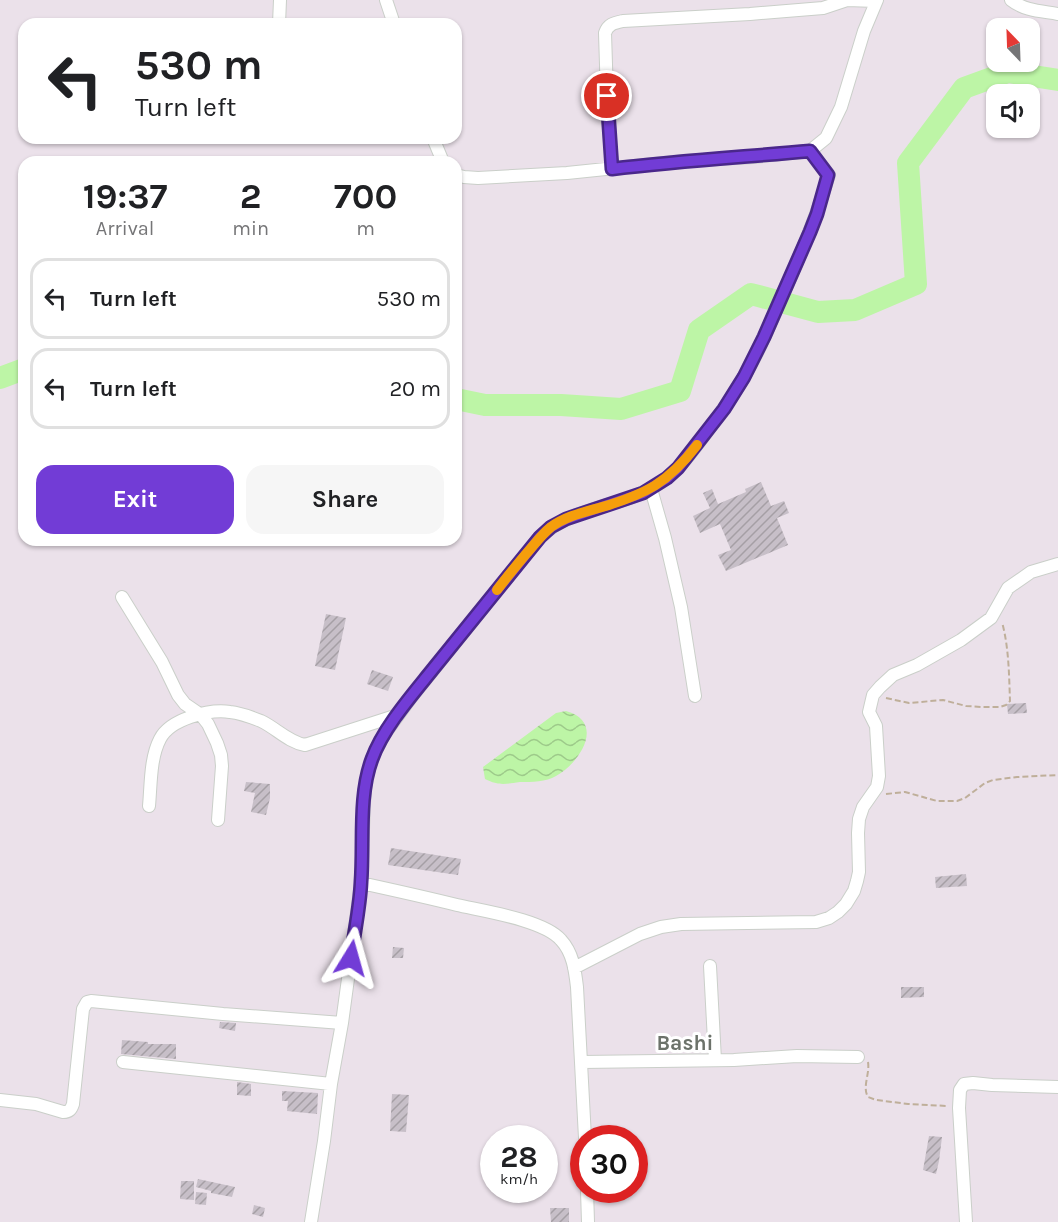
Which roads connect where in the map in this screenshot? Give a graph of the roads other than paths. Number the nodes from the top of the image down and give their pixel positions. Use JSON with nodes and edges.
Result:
{"nodes":[{"id":1,"x":280,"y":0,"type":"edge"},
{"id":2,"x":386,"y":0,"type":"edge"},
{"id":3,"x":876,"y":0,"type":"edge"},
{"id":4,"x":1011,"y":0,"type":"edge"},
{"id":5,"x":1058,"y":14,"type":"edge"},
{"id":6,"x":279,"y":18,"type":"edge"},
{"id":7,"x":392,"y":18,"type":"edge"},
{"id":8,"x":810,"y":151,"type":"junction"},
{"id":9,"x":612,"y":169,"type":"junction"},
{"id":10,"x":462,"y":176,"type":"edge"},
{"id":11,"x":651,"y":489,"type":"junction"},
{"id":12,"x":1058,"y":564,"type":"edge"},
{"id":13,"x":122,"y":597,"type":"dead end"},
{"id":14,"x":694,"y":696,"type":"dead end"},
{"id":15,"x":201,"y":715,"type":"junction"},
{"id":16,"x":398,"y":715,"type":"junction"},
{"id":17,"x":149,"y":806,"type":"dead end"},
{"id":18,"x":218,"y":820,"type":"dead end"},
{"id":19,"x":361,"y":883,"type":"junction"},
{"id":20,"x":710,"y":966,"type":"dead end"},
{"id":21,"x":574,"y":968,"type":"junction"},
{"id":22,"x":342,"y":1023,"type":"junction"},
{"id":23,"x":858,"y":1057,"type":"road end"},
{"id":24,"x":715,"y":1060,"type":"junction"},
{"id":25,"x":123,"y":1062,"type":"dead end"},
{"id":26,"x":582,"y":1062,"type":"junction"},
{"id":27,"x":331,"y":1083,"type":"junction"},
{"id":28,"x":1058,"y":1087,"type":"edge"},
{"id":29,"x":0,"y":1100,"type":"edge"},
{"id":30,"x":584,"y":1125,"type":"edge"},
{"id":31,"x":587,"y":1203,"type":"edge"},
{"id":32,"x":311,"y":1222,"type":"edge"},
{"id":33,"x":588,"y":1222,"type":"edge"},
{"id":34,"x":966,"y":1222,"type":"edge"}],
"edges":[{"from":1,"to":6,"type":"street"},
{"from":2,"to":7,"type":"street"},
{"from":3,"to":8,"type":"street"},
{"from":3,"to":9,"type":"street"},
{"from":4,"to":5,"type":"street"},
{"from":8,"to":9,"type":"street"},
{"from":8,"to":11,"type":"street"},
{"from":9,"to":10,"type":"street"},
{"from":11,"to":14,"type":"street"},
{"from":11,"to":16,"type":"street"},
{"from":12,"to":21,"type":"street"},
{"from":13,"to":15,"type":"street"},
{"from":15,"to":16,"type":"street"},
{"from":15,"to":17,"type":"street"},
{"from":15,"to":18,"type":"street"},
{"from":16,"to":19,"type":"street"},
{"from":19,"to":21,"type":"street"},
{"from":19,"to":22,"type":"street"},
{"from":20,"to":24,"type":"street"},
{"from":21,"to":26,"type":"street"},
{"from":22,"to":27,"type":"street"},
{"from":22,"to":29,"type":"street"},
{"from":23,"to":24,"type":"street"},
{"from":24,"to":26,"type":"street"},
{"from":25,"to":27,"type":"street"},
{"from":26,"to":30,"type":"street"},
{"from":27,"to":32,"type":"street"},
{"from":28,"to":34,"type":"street"},
{"from":31,"to":33,"type":"street"}]}
